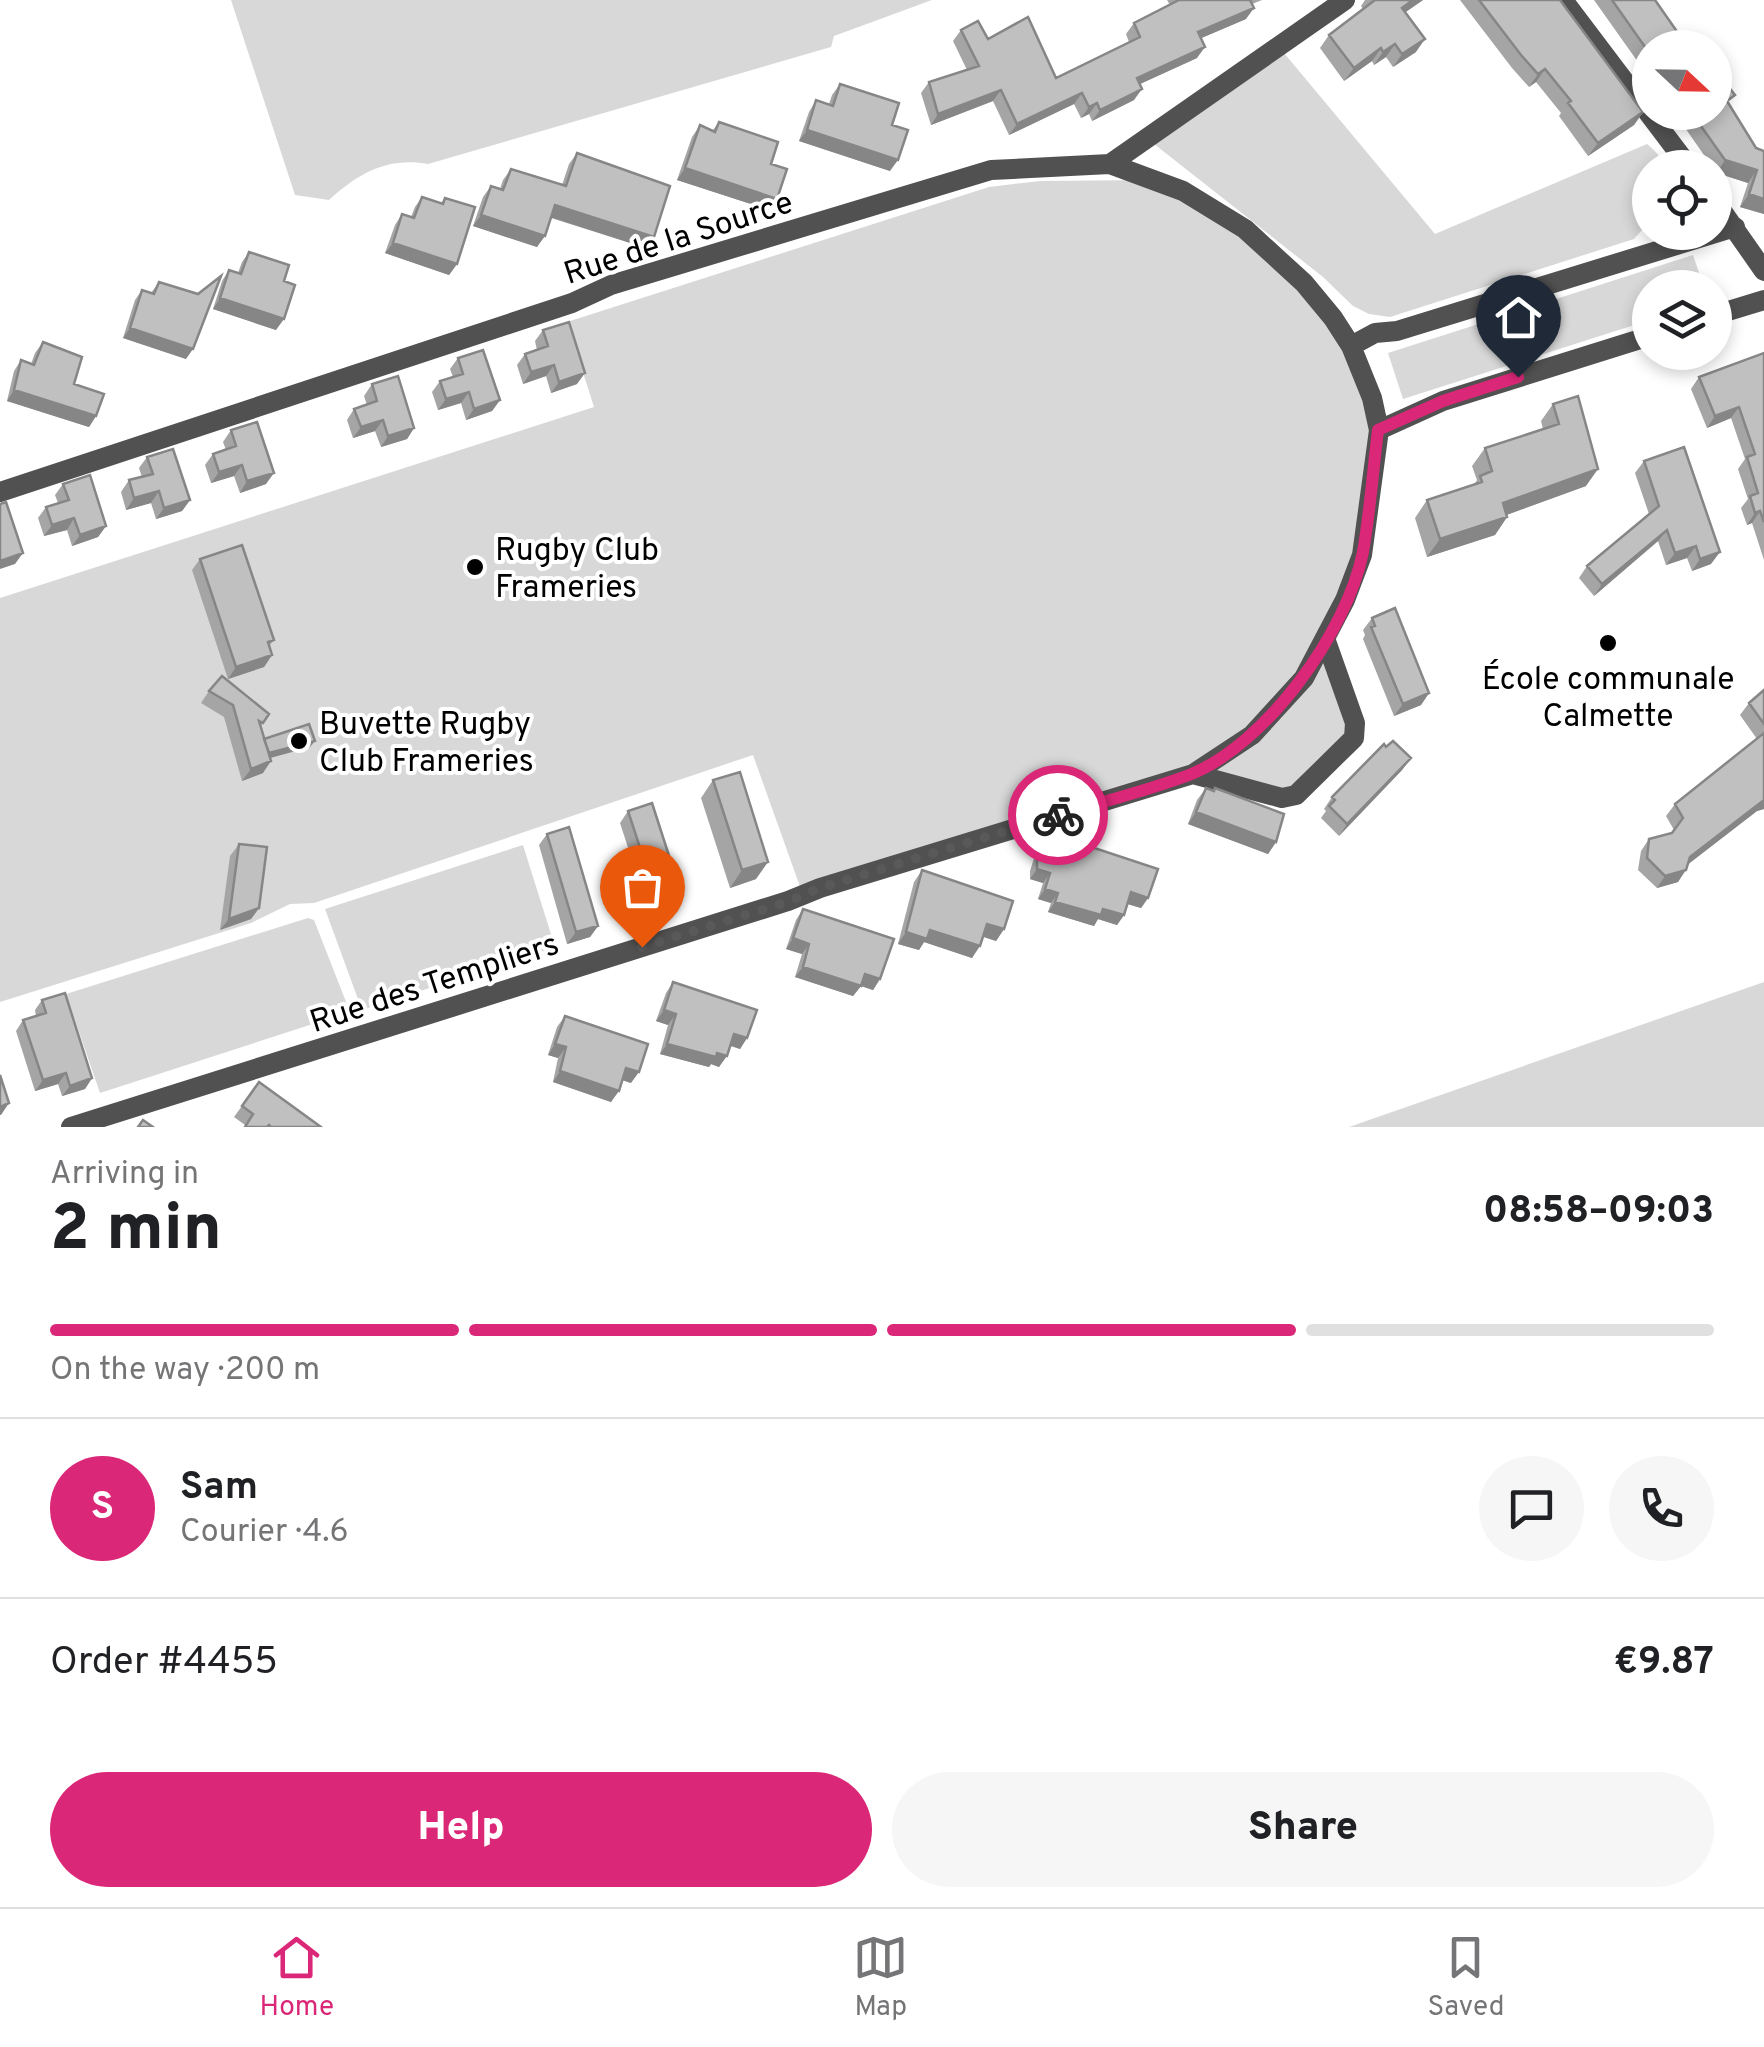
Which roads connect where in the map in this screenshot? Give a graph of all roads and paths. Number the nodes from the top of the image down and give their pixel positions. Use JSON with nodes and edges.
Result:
{"nodes":[{"id":1,"x":1346,"y":0,"type":"edge"},
{"id":2,"x":1563,"y":0,"type":"edge"},
{"id":3,"x":1676,"y":150,"type":"edge"},
{"id":4,"x":1110,"y":164,"type":"junction"},
{"id":5,"x":1732,"y":222,"type":"edge"},
{"id":6,"x":1735,"y":226,"type":"junction"},
{"id":7,"x":1761,"y":262,"type":"edge"},
{"id":8,"x":1764,"y":300,"type":"edge"},
{"id":9,"x":1732,"y":310,"type":"edge"},
{"id":10,"x":1632,"y":342,"type":"edge"},
{"id":11,"x":1350,"y":346,"type":"junction"},
{"id":12,"x":1378,"y":430,"type":"junction"},
{"id":13,"x":0,"y":492,"type":"edge"},
{"id":14,"x":1326,"y":641,"type":"junction"},
{"id":15,"x":1193,"y":774,"type":"junction"},
{"id":16,"x":71,"y":1127,"type":"edge"}],
"edges":[{"from":1,"to":4,"type":"street","name":"Rue de la Source"},
{"from":2,"to":3,"type":"street"},
{"from":4,"to":11,"type":"street","name":"Rue des Templiers"},
{"from":4,"to":13,"type":"street","name":"Rue de la Source"},
{"from":5,"to":6,"type":"street"},
{"from":6,"to":7,"type":"street"},
{"from":6,"to":11,"type":"street"},
{"from":8,"to":9,"type":"street"},
{"from":10,"to":12,"type":"street"},
{"from":11,"to":12,"type":"street","name":"Rue des Templiers"},
{"from":12,"to":14,"type":"street","name":"Rue des Templiers"},
{"from":14,"to":15,"type":"street","name":"Rue des Templiers"},
{"from":14,"to":15,"type":"street"},
{"from":15,"to":16,"type":"street","name":"Rue des Templiers"}]}
